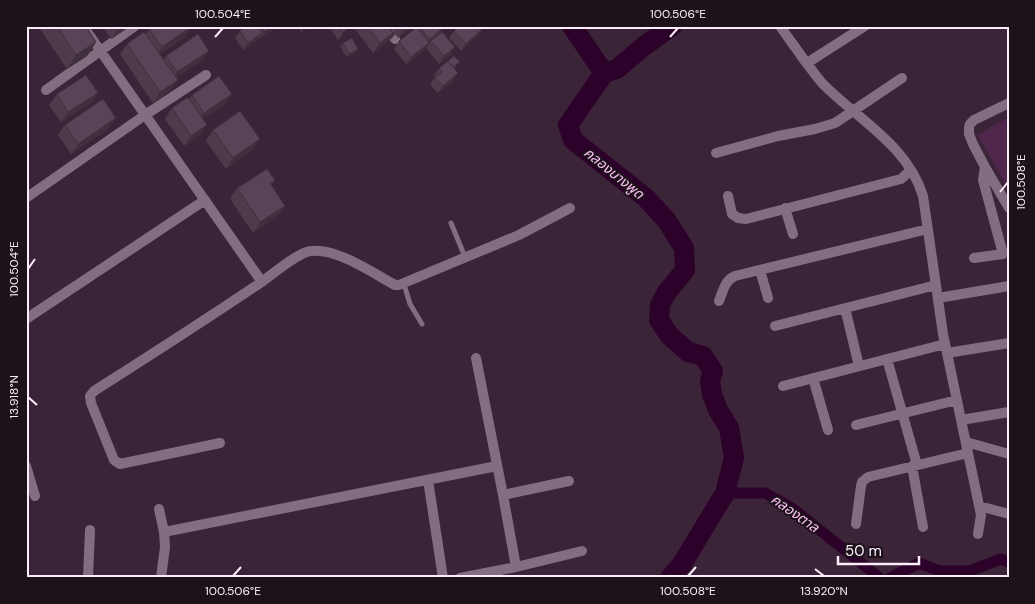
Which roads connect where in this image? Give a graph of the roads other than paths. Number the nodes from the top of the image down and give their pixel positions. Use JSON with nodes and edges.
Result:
{"nodes":[{"id":1,"x":84,"y":26,"type":"edge"},
{"id":2,"x":135,"y":26,"type":"edge"},
{"id":3,"x":386,"y":26,"type":"edge"},
{"id":4,"x":780,"y":26,"type":"edge"},
{"id":5,"x":865,"y":26,"type":"edge"},
{"id":6,"x":395,"y":39,"type":"edge"},
{"id":7,"x":100,"y":51,"type":"junction"},
{"id":8,"x":807,"y":63,"type":"junction"},
{"id":9,"x":206,"y":75,"type":"dead end"},
{"id":10,"x":902,"y":78,"type":"dead end"},
{"id":11,"x":46,"y":90,"type":"dead end"},
{"id":12,"x":1009,"y":103,"type":"edge"},
{"id":13,"x":853,"y":110,"type":"junction"},
{"id":14,"x":146,"y":115,"type":"junction"},
{"id":15,"x":716,"y":153,"type":"dead end"},
{"id":16,"x":985,"y":167,"type":"junction"},
{"id":17,"x":911,"y":170,"type":"junction"},
{"id":18,"x":728,"y":196,"type":"dead end"},
{"id":19,"x":26,"y":198,"type":"edge"},
{"id":20,"x":204,"y":200,"type":"junction"},
{"id":21,"x":570,"y":208,"type":"dead end"},
{"id":22,"x":785,"y":208,"type":"junction"},
{"id":23,"x":1009,"y":208,"type":"edge"},
{"id":24,"x":451,"y":223,"type":"dead end"},
{"id":25,"x":928,"y":228,"type":"junction"},
{"id":26,"x":793,"y":234,"type":"dead end"},
{"id":27,"x":466,"y":258,"type":"junction"},
{"id":28,"x":974,"y":258,"type":"dead end"},
{"id":29,"x":760,"y":270,"type":"junction"},
{"id":30,"x":262,"y":282,"type":"junction"},
{"id":31,"x":404,"y":284,"type":"junction"},
{"id":32,"x":936,"y":285,"type":"junction"},
{"id":33,"x":1009,"y":286,"type":"edge"},
{"id":34,"x":768,"y":298,"type":"dead end"},
{"id":35,"x":938,"y":298,"type":"junction"},
{"id":36,"x":719,"y":301,"type":"dead end"},
{"id":37,"x":845,"y":308,"type":"junction"},
{"id":38,"x":26,"y":319,"type":"edge"},
{"id":39,"x":422,"y":324,"type":"dead end"},
{"id":40,"x":775,"y":326,"type":"dead end"},
{"id":41,"x":1009,"y":343,"type":"edge"},
{"id":42,"x":946,"y":348,"type":"junction"},
{"id":43,"x":476,"y":358,"type":"dead end"},
{"id":44,"x":888,"y":359,"type":"junction"},
{"id":45,"x":859,"y":366,"type":"junction"},
{"id":46,"x":813,"y":378,"type":"junction"},
{"id":47,"x":783,"y":386,"type":"dead end"},
{"id":48,"x":957,"y":400,"type":"junction"},
{"id":49,"x":1009,"y":412,"type":"edge"},
{"id":50,"x":902,"y":414,"type":"junction"},
{"id":51,"x":961,"y":420,"type":"junction"},
{"id":52,"x":856,"y":425,"type":"dead end"},
{"id":53,"x":828,"y":430,"type":"dead end"},
{"id":54,"x":966,"y":442,"type":"junction"},
{"id":55,"x":220,"y":443,"type":"dead end"},
{"id":56,"x":968,"y":453,"type":"junction"},
{"id":57,"x":1009,"y":454,"type":"edge"},
{"id":58,"x":26,"y":466,"type":"edge"},
{"id":59,"x":497,"y":466,"type":"junction"},
{"id":60,"x":914,"y":466,"type":"junction"},
{"id":61,"x":28,"y":479,"type":"edge"},
{"id":62,"x":428,"y":480,"type":"junction"},
{"id":63,"x":568,"y":481,"type":"dead end"},
{"id":64,"x":503,"y":495,"type":"junction"},
{"id":65,"x":35,"y":496,"type":"dead end"},
{"id":66,"x":980,"y":506,"type":"junction"},
{"id":67,"x":159,"y":509,"type":"dead end"},
{"id":68,"x":1009,"y":514,"type":"edge"},
{"id":69,"x":856,"y":524,"type":"dead end"},
{"id":70,"x":923,"y":527,"type":"dead end"},
{"id":71,"x":90,"y":530,"type":"dead end"},
{"id":72,"x":164,"y":532,"type":"junction"},
{"id":73,"x":978,"y":534,"type":"dead end"},
{"id":74,"x":582,"y":551,"type":"dead end"},
{"id":75,"x":516,"y":567,"type":"junction"},
{"id":76,"x":88,"y":578,"type":"edge"},
{"id":77,"x":161,"y":578,"type":"edge"},
{"id":78,"x":443,"y":578,"type":"edge"},
{"id":79,"x":460,"y":578,"type":"edge"}],
"edges":[{"from":1,"to":7,"type":"street"},
{"from":2,"to":7,"type":"street"},
{"from":3,"to":6,"type":"street"},
{"from":4,"to":8,"type":"street"},
{"from":5,"to":8,"type":"street"},
{"from":7,"to":11,"type":"street"},
{"from":7,"to":14,"type":"street"},
{"from":8,"to":13,"type":"street"},
{"from":9,"to":14,"type":"street"},
{"from":10,"to":13,"type":"street"},
{"from":12,"to":16,"type":"street"},
{"from":13,"to":15,"type":"street"},
{"from":13,"to":17,"type":"street"},
{"from":14,"to":19,"type":"street"},
{"from":14,"to":20,"type":"street"},
{"from":16,"to":23,"type":"street"},
{"from":16,"to":28,"type":"street"},
{"from":17,"to":22,"type":"street"},
{"from":17,"to":25,"type":"street"},
{"from":18,"to":22,"type":"street"},
{"from":20,"to":30,"type":"street"},
{"from":20,"to":38,"type":"street"},
{"from":21,"to":27,"type":"street"},
{"from":22,"to":26,"type":"street"},
{"from":24,"to":27,"type":"lane"},
{"from":25,"to":29,"type":"street"},
{"from":25,"to":32,"type":"street"},
{"from":27,"to":31,"type":"street"},
{"from":29,"to":34,"type":"street"},
{"from":29,"to":36,"type":"street"},
{"from":30,"to":31,"type":"street"},
{"from":30,"to":55,"type":"street"},
{"from":31,"to":39,"type":"lane"},
{"from":32,"to":35,"type":"street"},
{"from":32,"to":37,"type":"street"},
{"from":33,"to":35,"type":"street"},
{"from":35,"to":42,"type":"street"},
{"from":37,"to":40,"type":"street"},
{"from":37,"to":45,"type":"street"},
{"from":41,"to":42,"type":"street"},
{"from":42,"to":44,"type":"street"},
{"from":42,"to":48,"type":"street"},
{"from":43,"to":59,"type":"street"},
{"from":44,"to":45,"type":"street"},
{"from":44,"to":50,"type":"street"},
{"from":45,"to":46,"type":"street"},
{"from":46,"to":47,"type":"street"},
{"from":46,"to":53,"type":"street"},
{"from":48,"to":50,"type":"street"},
{"from":48,"to":51,"type":"street"},
{"from":49,"to":51,"type":"street"},
{"from":50,"to":52,"type":"street"},
{"from":50,"to":60,"type":"street"},
{"from":51,"to":54,"type":"street"},
{"from":54,"to":56,"type":"street"},
{"from":54,"to":57,"type":"street"},
{"from":56,"to":60,"type":"street"},
{"from":56,"to":66,"type":"street"},
{"from":58,"to":61,"type":"street"},
{"from":59,"to":62,"type":"street"},
{"from":59,"to":64,"type":"street"},
{"from":60,"to":69,"type":"street"},
{"from":60,"to":70,"type":"street"},
{"from":61,"to":65,"type":"street"},
{"from":62,"to":72,"type":"street"},
{"from":62,"to":78,"type":"street"},
{"from":63,"to":64,"type":"street"},
{"from":64,"to":75,"type":"street"},
{"from":66,"to":68,"type":"street"},
{"from":66,"to":73,"type":"street"},
{"from":67,"to":72,"type":"street"},
{"from":71,"to":76,"type":"street"},
{"from":72,"to":77,"type":"street"},
{"from":74,"to":75,"type":"street"},
{"from":75,"to":79,"type":"street"}]}
